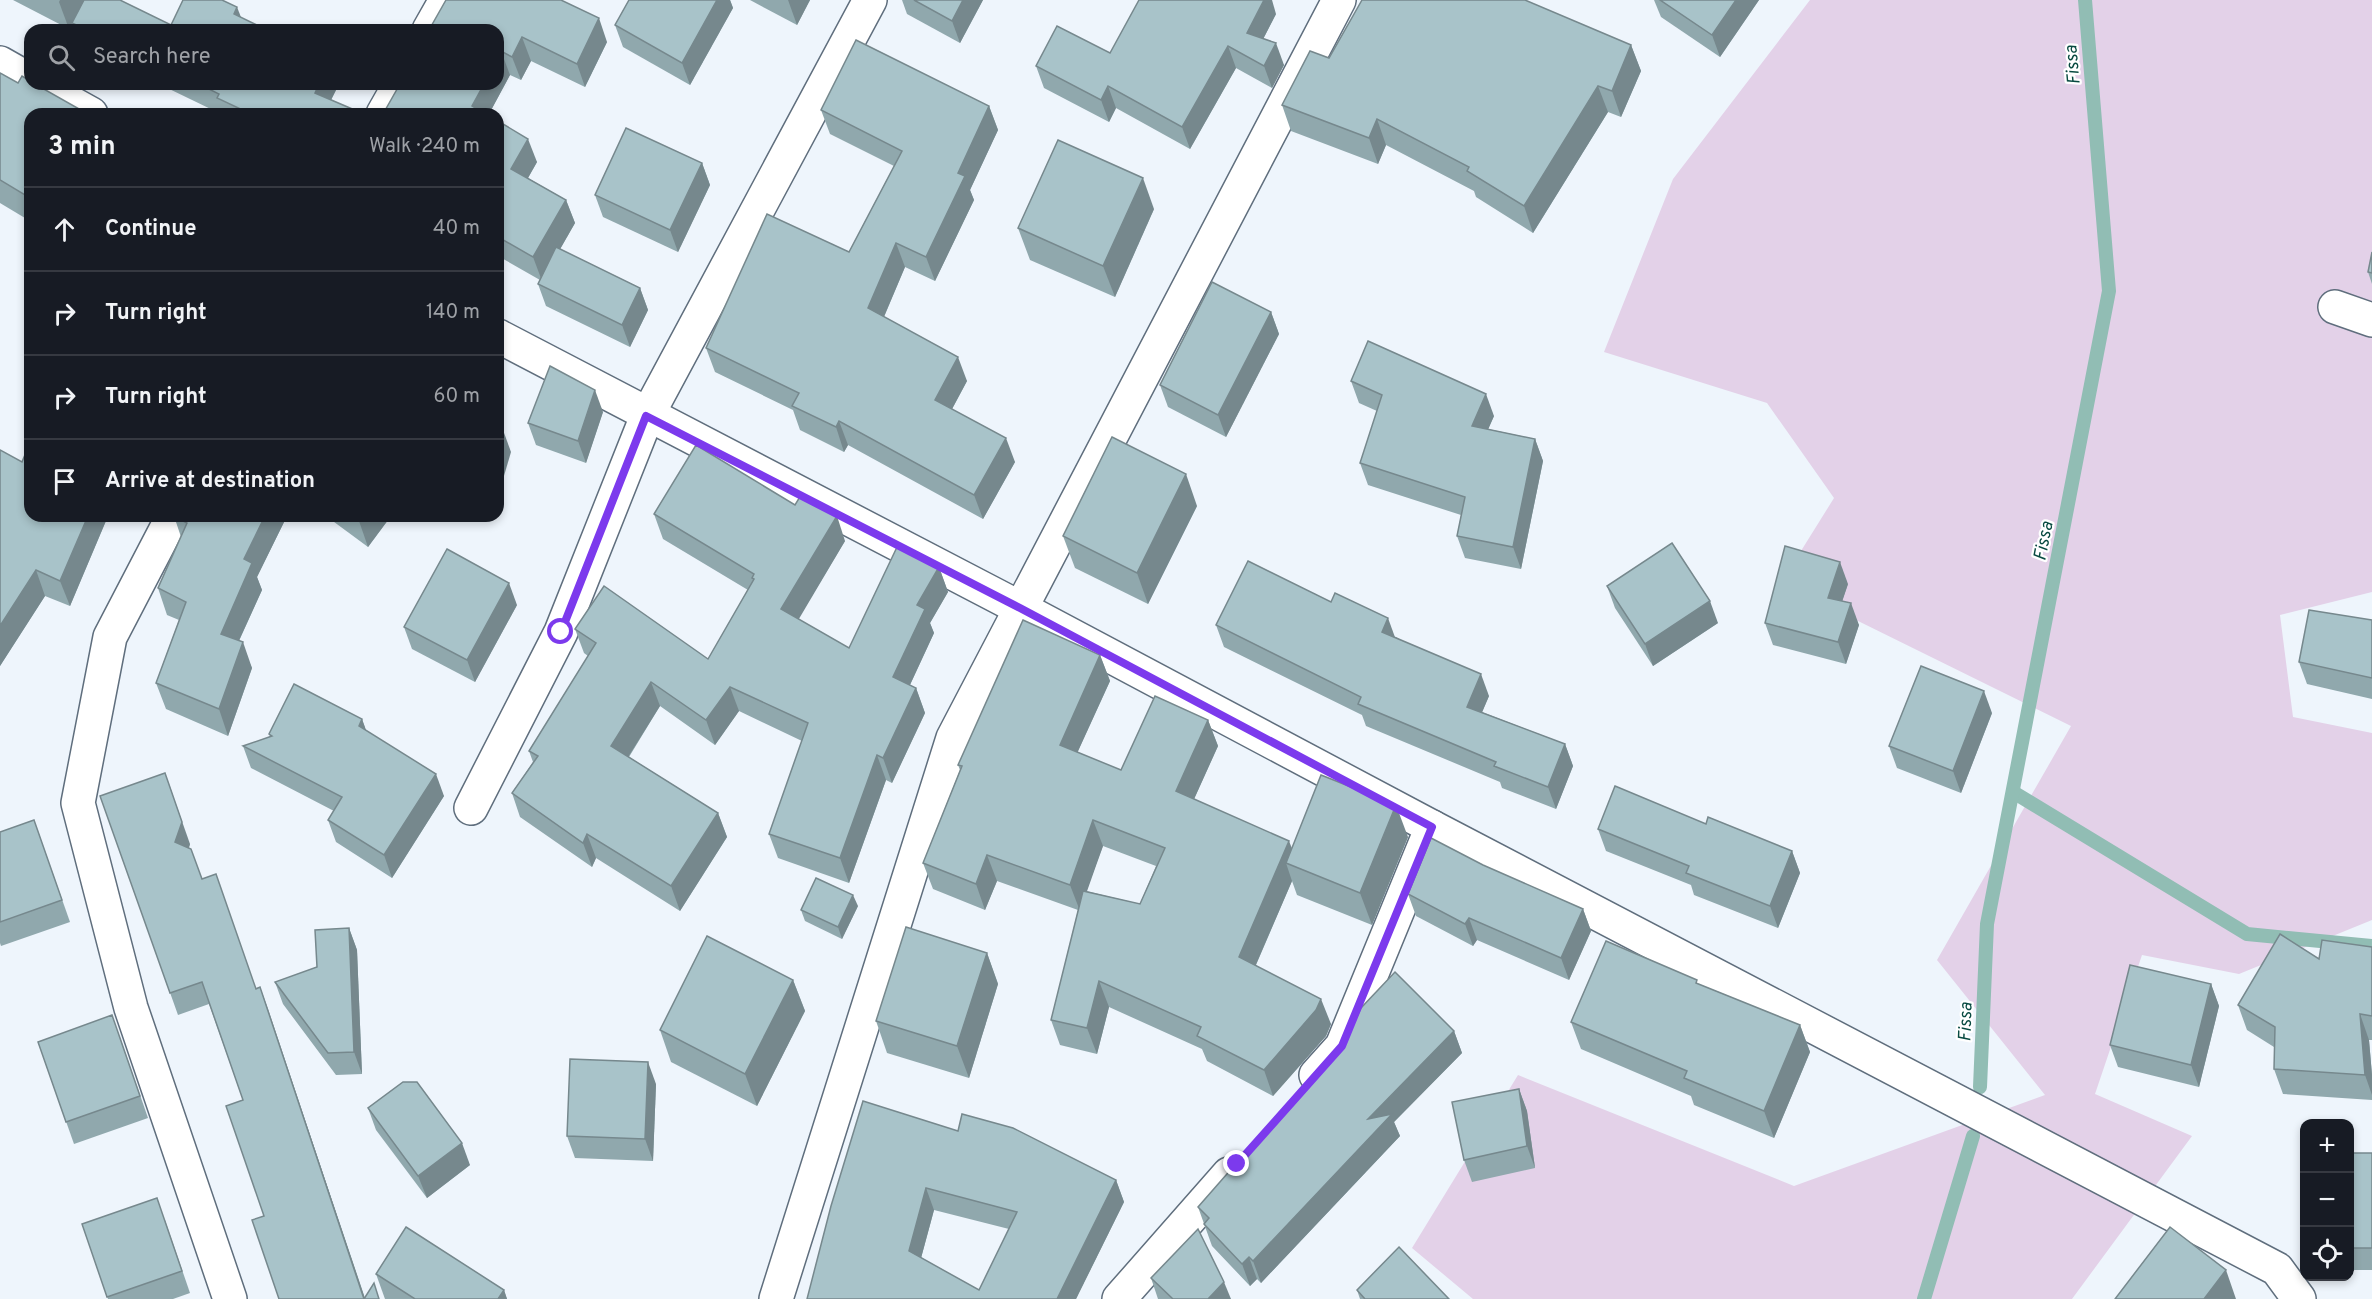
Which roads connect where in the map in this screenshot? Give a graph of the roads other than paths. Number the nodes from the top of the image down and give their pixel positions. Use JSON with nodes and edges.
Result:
{"nodes":[{"id":1,"x":446,"y":0,"type":"edge"},
{"id":2,"x":870,"y":0,"type":"edge"},
{"id":3,"x":1339,"y":0,"type":"edge"},
{"id":4,"x":432,"y":24,"type":"edge"},
{"id":5,"x":0,"y":63,"type":"edge"},
{"id":6,"x":24,"y":77,"type":"edge"},
{"id":7,"x":48,"y":90,"type":"edge"},
{"id":8,"x":397,"y":90,"type":"edge"},
{"id":9,"x":80,"y":108,"type":"edge"},
{"id":10,"x":386,"y":108,"type":"edge"},
{"id":11,"x":2335,"y":307,"type":"dead end"},
{"id":12,"x":2372,"y":320,"type":"edge"},
{"id":13,"x":504,"y":339,"type":"edge"},
{"id":14,"x":646,"y":416,"type":"junction"},
{"id":15,"x":170,"y":522,"type":"edge"},
{"id":16,"x":1020,"y":608,"type":"junction"},
{"id":17,"x":471,"y":808,"type":"dead end"},
{"id":18,"x":1432,"y":827,"type":"junction"},
{"id":19,"x":1297,"y":1096,"type":"edge"},
{"id":20,"x":1252,"y":1147,"type":"edge"},
{"id":21,"x":230,"y":1299,"type":"edge"},
{"id":22,"x":776,"y":1299,"type":"edge"},
{"id":23,"x":1119,"y":1299,"type":"edge"},
{"id":24,"x":2300,"y":1299,"type":"edge"}],
"edges":[{"from":1,"to":4,"type":"street"},
{"from":2,"to":14,"type":"street"},
{"from":3,"to":16,"type":"street"},
{"from":5,"to":6,"type":"street"},
{"from":7,"to":9,"type":"street"},
{"from":8,"to":10,"type":"street"},
{"from":11,"to":12,"type":"street"},
{"from":13,"to":14,"type":"street"},
{"from":14,"to":16,"type":"street"},
{"from":14,"to":17,"type":"street"},
{"from":15,"to":21,"type":"street"},
{"from":16,"to":18,"type":"street"},
{"from":16,"to":22,"type":"street"},
{"from":18,"to":19,"type":"street"},
{"from":18,"to":24,"type":"street"},
{"from":20,"to":23,"type":"street"}]}
